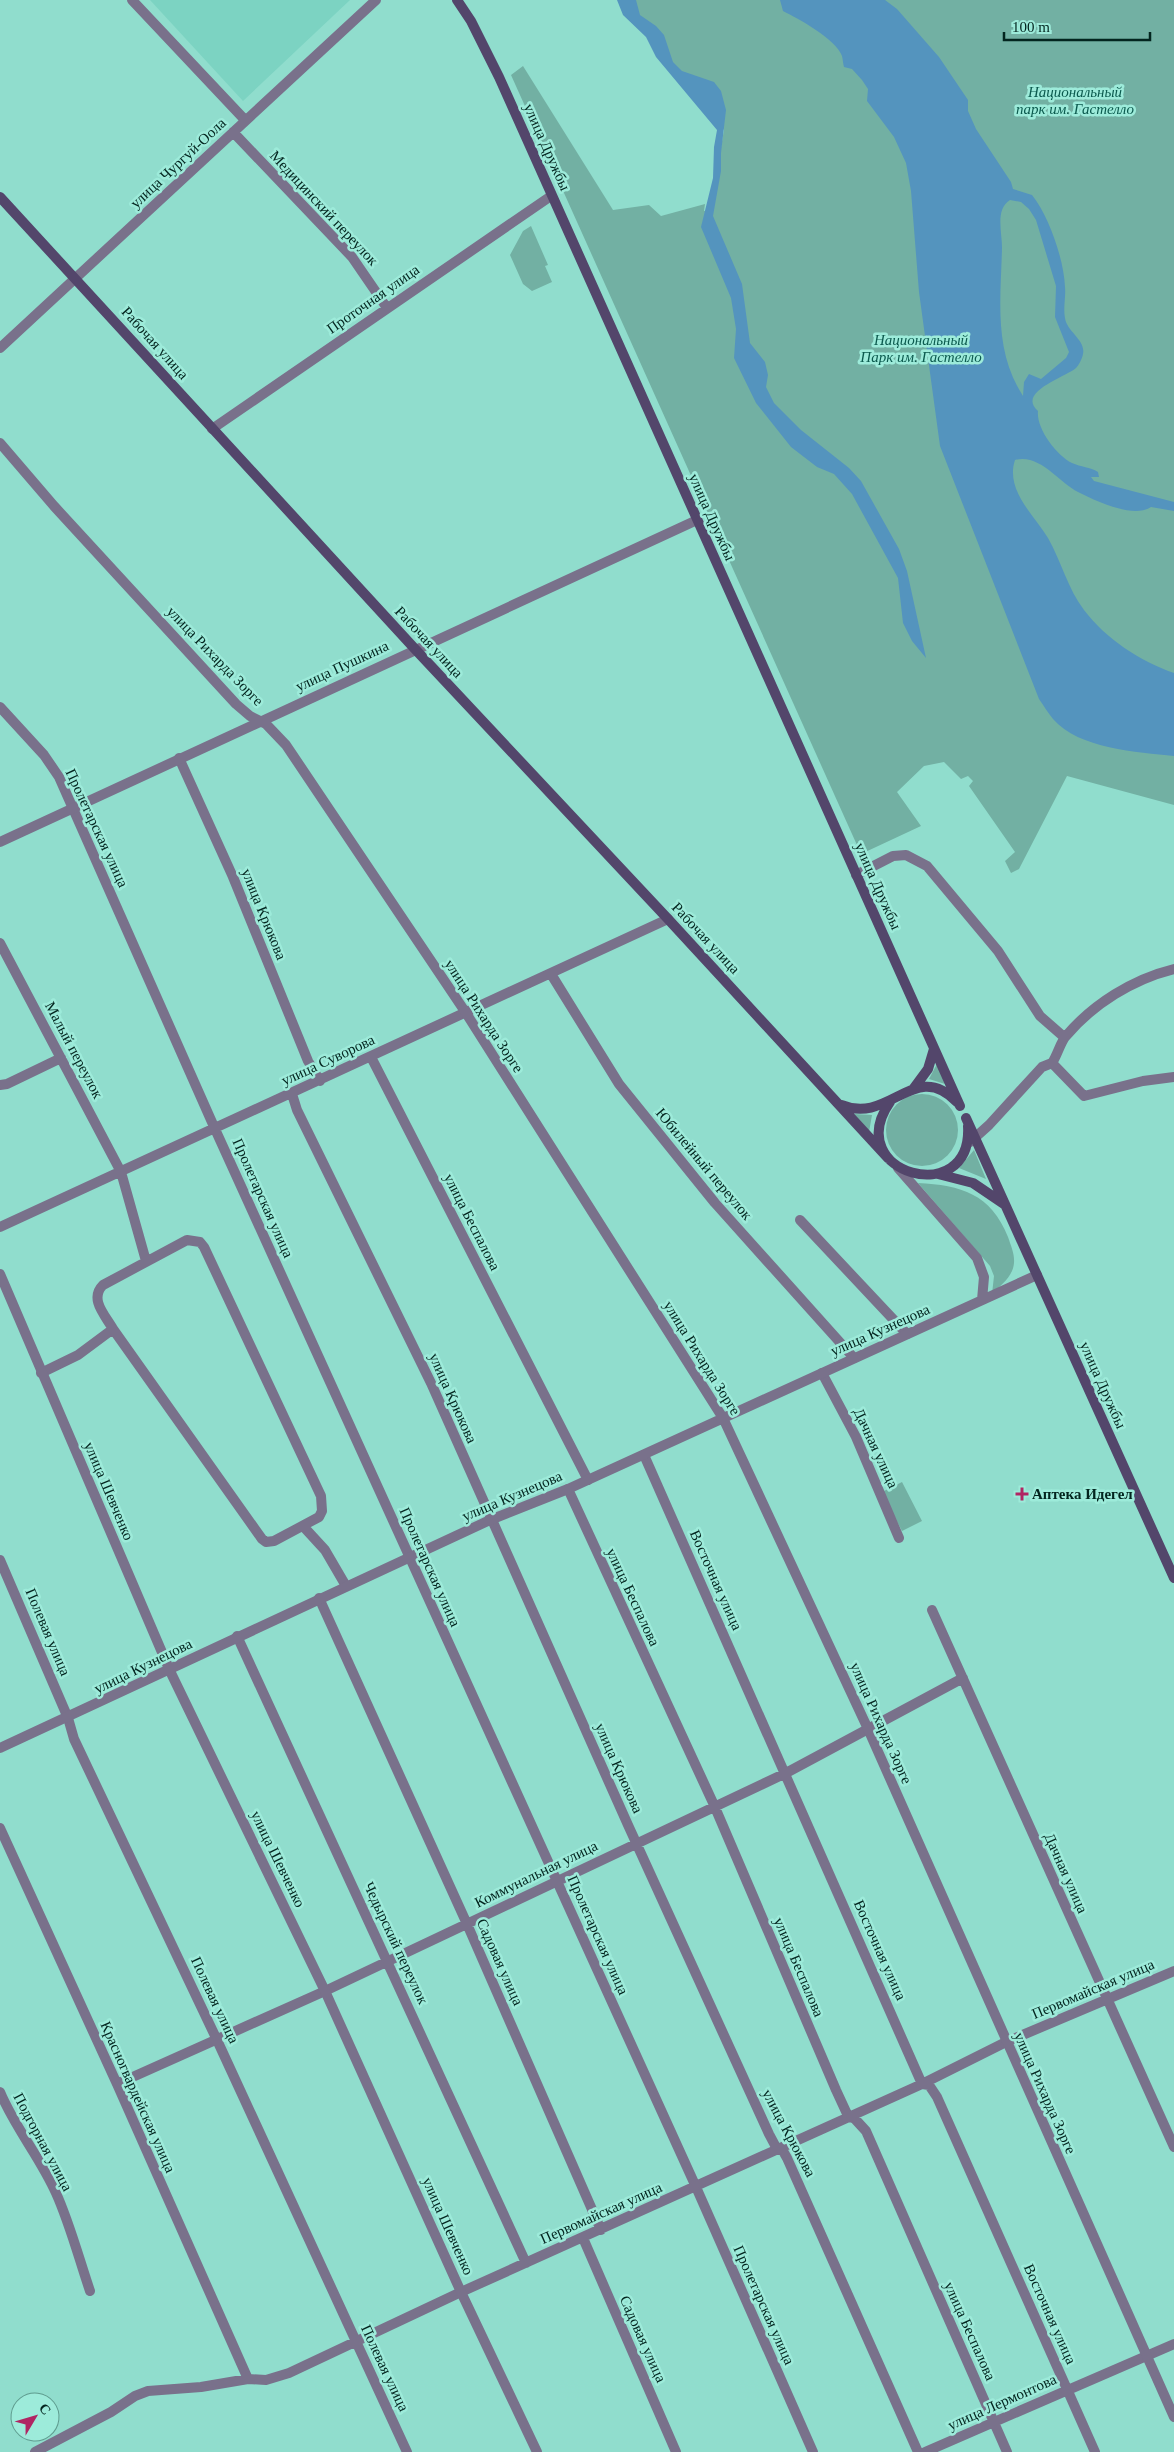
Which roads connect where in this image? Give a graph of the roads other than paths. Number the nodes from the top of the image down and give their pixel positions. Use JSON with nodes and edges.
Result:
{"nodes":[{"id":1,"x":132,"y":0,"type":"edge"},
{"id":2,"x":376,"y":0,"type":"edge"},
{"id":3,"x":457,"y":0,"type":"edge"},
{"id":4,"x":245,"y":120,"type":"junction"},
{"id":5,"x":233,"y":132,"type":"junction"},
{"id":6,"x":551,"y":196,"type":"junction"},
{"id":7,"x":0,"y":197,"type":"edge"},
{"id":8,"x":76,"y":278,"type":"junction"},
{"id":9,"x":387,"y":308,"type":"junction"},
{"id":10,"x":0,"y":348,"type":"edge"},
{"id":11,"x":212,"y":429,"type":"junction"},
{"id":12,"x":0,"y":443,"type":"edge"},
{"id":13,"x":696,"y":520,"type":"junction"},
{"id":14,"x":415,"y":649,"type":"junction"},
{"id":15,"x":0,"y":707,"type":"edge"},
{"id":16,"x":258,"y":722,"type":"junction"},
{"id":17,"x":179,"y":758,"type":"junction"},
{"id":18,"x":73,"y":807,"type":"junction"},
{"id":19,"x":0,"y":842,"type":"edge"},
{"id":20,"x":856,"y":874,"type":"junction"},
{"id":21,"x":668,"y":918,"type":"junction"},
{"id":22,"x":0,"y":943,"type":"edge"},
{"id":23,"x":1174,"y":969,"type":"edge"},
{"id":24,"x":551,"y":974,"type":"junction"},
{"id":25,"x":466,"y":1013,"type":"junction"},
{"id":26,"x":1064,"y":1038,"type":"junction"},
{"id":27,"x":934,"y":1049,"type":"junction"},
{"id":28,"x":371,"y":1057,"type":"junction"},
{"id":29,"x":61,"y":1058,"type":"junction"},
{"id":30,"x":1052,"y":1063,"type":"junction"},
{"id":31,"x":1174,"y":1077,"type":"edge"},
{"id":32,"x":320,"y":1080,"type":"junction"},
{"id":33,"x":0,"y":1085,"type":"edge"},
{"id":34,"x":914,"y":1088,"type":"junction"},
{"id":35,"x":292,"y":1094,"type":"junction"},
{"id":36,"x":890,"y":1102,"type":"junction"},
{"id":37,"x":839,"y":1104,"type":"junction"},
{"id":38,"x":960,"y":1106,"type":"junction"},
{"id":39,"x":966,"y":1118,"type":"junction"},
{"id":40,"x":215,"y":1129,"type":"junction"},
{"id":41,"x":975,"y":1138,"type":"junction"},
{"id":42,"x":966,"y":1146,"type":"junction"},
{"id":43,"x":888,"y":1158,"type":"junction"},
{"id":44,"x":898,"y":1168,"type":"junction"},
{"id":45,"x":120,"y":1172,"type":"junction"},
{"id":46,"x":938,"y":1174,"type":"junction"},
{"id":47,"x":1005,"y":1205,"type":"junction"},
{"id":48,"x":800,"y":1220,"type":"dead end"},
{"id":49,"x":0,"y":1227,"type":"edge"},
{"id":50,"x":146,"y":1261,"type":"junction"},
{"id":51,"x":0,"y":1274,"type":"edge"},
{"id":52,"x":1037,"y":1275,"type":"junction"},
{"id":53,"x":982,"y":1300,"type":"junction"},
{"id":54,"x":113,"y":1329,"type":"junction"},
{"id":55,"x":907,"y":1334,"type":"junction"},
{"id":56,"x":854,"y":1358,"type":"junction"},
{"id":57,"x":41,"y":1373,"type":"junction"},
{"id":58,"x":822,"y":1373,"type":"junction"},
{"id":59,"x":723,"y":1418,"type":"junction"},
{"id":60,"x":644,"y":1455,"type":"junction"},
{"id":61,"x":588,"y":1480,"type":"junction"},
{"id":62,"x":568,"y":1489,"type":"junction"},
{"id":63,"x":490,"y":1520,"type":"junction"},
{"id":64,"x":302,"y":1526,"type":"junction"},
{"id":65,"x":899,"y":1538,"type":"dead end"},
{"id":66,"x":410,"y":1557,"type":"junction"},
{"id":67,"x":0,"y":1560,"type":"edge"},
{"id":68,"x":1174,"y":1578,"type":"edge"},
{"id":69,"x":346,"y":1586,"type":"junction"},
{"id":70,"x":319,"y":1598,"type":"junction"},
{"id":71,"x":932,"y":1610,"type":"dead end"},
{"id":72,"x":238,"y":1636,"type":"junction"},
{"id":73,"x":170,"y":1671,"type":"junction"},
{"id":74,"x":963,"y":1678,"type":"junction"},
{"id":75,"x":68,"y":1718,"type":"junction"},
{"id":76,"x":868,"y":1729,"type":"junction"},
{"id":77,"x":0,"y":1748,"type":"edge"},
{"id":78,"x":786,"y":1773,"type":"junction"},
{"id":79,"x":714,"y":1806,"type":"junction"},
{"id":80,"x":0,"y":1828,"type":"edge"},
{"id":81,"x":636,"y":1842,"type":"junction"},
{"id":82,"x":556,"y":1880,"type":"junction"},
{"id":83,"x":467,"y":1924,"type":"junction"},
{"id":84,"x":387,"y":1960,"type":"junction"},
{"id":85,"x":1174,"y":1971,"type":"edge"},
{"id":86,"x":325,"y":1991,"type":"junction"},
{"id":87,"x":1106,"y":2000,"type":"junction"},
{"id":88,"x":217,"y":2040,"type":"junction"},
{"id":89,"x":1006,"y":2042,"type":"junction"},
{"id":90,"x":117,"y":2084,"type":"junction"},
{"id":91,"x":922,"y":2084,"type":"junction"},
{"id":92,"x":0,"y":2092,"type":"edge"},
{"id":93,"x":848,"y":2116,"type":"junction"},
{"id":94,"x":1174,"y":2146,"type":"edge"},
{"id":95,"x":777,"y":2149,"type":"junction"},
{"id":96,"x":696,"y":2187,"type":"junction"},
{"id":97,"x":601,"y":2230,"type":"junction"},
{"id":98,"x":582,"y":2238,"type":"junction"},
{"id":99,"x":526,"y":2263,"type":"junction"},
{"id":100,"x":90,"y":2291,"type":"dead end"},
{"id":101,"x":461,"y":2292,"type":"junction"},
{"id":102,"x":357,"y":2343,"type":"junction"},
{"id":103,"x":1174,"y":2344,"type":"edge"},
{"id":104,"x":1147,"y":2356,"type":"junction"},
{"id":105,"x":248,"y":2379,"type":"junction"},
{"id":106,"x":1067,"y":2390,"type":"junction"},
{"id":107,"x":1174,"y":2417,"type":"edge"},
{"id":108,"x":994,"y":2422,"type":"junction"},
{"id":109,"x":35,"y":2452,"type":"edge"},
{"id":110,"x":407,"y":2452,"type":"edge"},
{"id":111,"x":538,"y":2452,"type":"edge"},
{"id":112,"x":676,"y":2452,"type":"edge"},
{"id":113,"x":813,"y":2452,"type":"edge"},
{"id":114,"x":918,"y":2452,"type":"edge"},
{"id":115,"x":925,"y":2452,"type":"edge"},
{"id":116,"x":1007,"y":2452,"type":"edge"},
{"id":117,"x":1095,"y":2452,"type":"edge"}],
"edges":[{"from":1,"to":4,"type":"street"},
{"from":2,"to":4,"type":"street","name":"улица Чургуй-Оола"},
{"from":3,"to":6,"type":"main road","name":"улица Дружбы"},
{"from":4,"to":5,"type":"street","name":"улица Чургуй-Оола"},
{"from":5,"to":8,"type":"street","name":"улица Чургуй-Оола"},
{"from":5,"to":9,"type":"street","name":"Медицинский переулок"},
{"from":6,"to":9,"type":"street","name":"Проточная улица"},
{"from":6,"to":13,"type":"main road","name":"улица Дружбы"},
{"from":7,"to":8,"type":"main road","name":"Рабочая улица"},
{"from":8,"to":10,"type":"street","name":"улица Чургуй-Оола"},
{"from":8,"to":11,"type":"main road","name":"Рабочая улица"},
{"from":9,"to":11,"type":"street","name":"Проточная улица"},
{"from":11,"to":14,"type":"main road","name":"Рабочая улица"},
{"from":12,"to":16,"type":"street","name":"улица Рихарда Зорге"},
{"from":13,"to":14,"type":"street","name":"улица Пушкина"},
{"from":13,"to":20,"type":"main road","name":"улица Дружбы"},
{"from":14,"to":16,"type":"street","name":"улица Пушкина"},
{"from":14,"to":21,"type":"main road","name":"Рабочая улица"},
{"from":15,"to":18,"type":"street","name":"Пролетарская улица"},
{"from":16,"to":17,"type":"street","name":"улица Пушкина"},
{"from":16,"to":25,"type":"street","name":"улица Рихарда Зорге"},
{"from":17,"to":18,"type":"street","name":"улица Пушкина"},
{"from":17,"to":32,"type":"street","name":"улица Крюкова"},
{"from":18,"to":19,"type":"street","name":"улица Пушкина"},
{"from":18,"to":40,"type":"street","name":"Пролетарская улица"},
{"from":20,"to":26,"type":"street"},
{"from":20,"to":27,"type":"main road","name":"улица Дружбы"},
{"from":21,"to":24,"type":"street","name":"улица Суворова"},
{"from":21,"to":37,"type":"main road","name":"Рабочая улица"},
{"from":22,"to":29,"type":"street","name":"Малый переулок"},
{"from":23,"to":26,"type":"street"},
{"from":24,"to":25,"type":"street","name":"улица Суворова"},
{"from":24,"to":56,"type":"street","name":"Юбилейный переулок"},
{"from":25,"to":28,"type":"street","name":"улица Суворова"},
{"from":25,"to":59,"type":"street","name":"улица Рихарда Зорге"},
{"from":26,"to":30,"type":"street"},
{"from":27,"to":34,"type":"main road"},
{"from":27,"to":38,"type":"main road","name":"улица Дружбы"},
{"from":28,"to":32,"type":"street","name":"улица Суворова"},
{"from":28,"to":61,"type":"street","name":"улица Беспалова"},
{"from":29,"to":33,"type":"street"},
{"from":29,"to":45,"type":"street","name":"Малый переулок"},
{"from":30,"to":31,"type":"street"},
{"from":30,"to":41,"type":"street"},
{"from":32,"to":35,"type":"street","name":"улица Суворова"},
{"from":34,"to":36,"type":"main road"},
{"from":34,"to":38,"type":"main road"},
{"from":35,"to":40,"type":"street","name":"улица Суворова"},
{"from":35,"to":63,"type":"street","name":"улица Крюкова"},
{"from":36,"to":37,"type":"main road"},
{"from":36,"to":43,"type":"main road"},
{"from":37,"to":43,"type":"main road","name":"Рабочая улица"},
{"from":38,"to":39,"type":"main road"},
{"from":39,"to":41,"type":"main road","name":"улица Дружбы"},
{"from":39,"to":42,"type":"main road"},
{"from":40,"to":45,"type":"street","name":"улица Суворова"},
{"from":40,"to":66,"type":"street","name":"Пролетарская улица"},
{"from":41,"to":42,"type":"street"},
{"from":41,"to":47,"type":"main road","name":"улица Дружбы"},
{"from":42,"to":46,"type":"main road"},
{"from":43,"to":44,"type":"main road"},
{"from":44,"to":46,"type":"main road"},
{"from":44,"to":53,"type":"street"},
{"from":45,"to":49,"type":"street","name":"улица Суворова"},
{"from":45,"to":50,"type":"street","name":"Малый переулок"},
{"from":46,"to":47,"type":"main road"},
{"from":47,"to":52,"type":"main road","name":"улица Дружбы"},
{"from":48,"to":55,"type":"street"},
{"from":50,"to":54,"type":"street"},
{"from":50,"to":64,"type":"street"},
{"from":51,"to":57,"type":"street","name":"улица Шевченко"},
{"from":52,"to":53,"type":"street","name":"улица Кузнецова"},
{"from":52,"to":68,"type":"main road","name":"улица Дружбы"},
{"from":53,"to":55,"type":"street","name":"улица Кузнецова"},
{"from":54,"to":57,"type":"street"},
{"from":54,"to":64,"type":"street"},
{"from":55,"to":56,"type":"street","name":"улица Кузнецова"},
{"from":56,"to":58,"type":"street","name":"улица Кузнецова"},
{"from":57,"to":73,"type":"street","name":"улица Шевченко"},
{"from":58,"to":59,"type":"street","name":"улица Кузнецова"},
{"from":58,"to":65,"type":"street","name":"Дачная улица"},
{"from":59,"to":60,"type":"street","name":"улица Кузнецова"},
{"from":59,"to":76,"type":"street","name":"улица Рихарда Зорге"},
{"from":60,"to":61,"type":"street","name":"улица Кузнецова"},
{"from":60,"to":78,"type":"street","name":"Восточная улица"},
{"from":61,"to":62,"type":"street","name":"улица Кузнецова"},
{"from":62,"to":63,"type":"street","name":"улица Кузнецова"},
{"from":62,"to":79,"type":"street","name":"улица Беспалова"},
{"from":63,"to":66,"type":"street","name":"улица Кузнецова"},
{"from":63,"to":81,"type":"street","name":"улица Крюкова"},
{"from":64,"to":69,"type":"street"},
{"from":66,"to":69,"type":"street","name":"улица Кузнецова"},
{"from":66,"to":82,"type":"street","name":"Пролетарская улица"},
{"from":67,"to":75,"type":"street","name":"Полевая улица"},
{"from":69,"to":70,"type":"street","name":"улица Кузнецова"},
{"from":70,"to":72,"type":"street","name":"улица Кузнецова"},
{"from":70,"to":83,"type":"street","name":"Садовая улица"},
{"from":71,"to":74,"type":"street","name":"Дачная улица"},
{"from":72,"to":73,"type":"street","name":"улица Кузнецова"},
{"from":72,"to":84,"type":"street","name":"Чедырский переулок"},
{"from":73,"to":75,"type":"street","name":"улица Кузнецова"},
{"from":73,"to":86,"type":"street","name":"улица Шевченко"},
{"from":74,"to":76,"type":"street","name":"Коммунальная улица"},
{"from":74,"to":87,"type":"street","name":"Дачная улица"},
{"from":75,"to":77,"type":"street","name":"улица Кузнецова"},
{"from":75,"to":88,"type":"street","name":"Полевая улица"},
{"from":76,"to":78,"type":"street","name":"Коммунальная улица"},
{"from":76,"to":89,"type":"street","name":"улица Рихарда Зорге"},
{"from":78,"to":79,"type":"street","name":"Коммунальная улица"},
{"from":78,"to":91,"type":"street","name":"Восточная улица"},
{"from":79,"to":81,"type":"street","name":"Коммунальная улица"},
{"from":79,"to":93,"type":"street","name":"улица Беспалова"},
{"from":80,"to":90,"type":"street","name":"Красногвардейская улица"},
{"from":81,"to":82,"type":"street","name":"Коммунальная улица"},
{"from":81,"to":95,"type":"street","name":"улица Крюкова"},
{"from":82,"to":83,"type":"street","name":"Коммунальная улица"},
{"from":82,"to":96,"type":"street","name":"Пролетарская улица"},
{"from":83,"to":84,"type":"street","name":"Коммунальная улица"},
{"from":83,"to":97,"type":"street","name":"Садовая улица"},
{"from":84,"to":86,"type":"street","name":"Коммунальная улица"},
{"from":84,"to":99,"type":"street","name":"Чедырский переулок"},
{"from":85,"to":87,"type":"street","name":"Первомайская улица"},
{"from":86,"to":88,"type":"street","name":"Коммунальная улица"},
{"from":86,"to":101,"type":"street","name":"улица Шевченко"},
{"from":87,"to":89,"type":"street","name":"Первомайская улица"},
{"from":87,"to":94,"type":"street","name":"Дачная улица"},
{"from":88,"to":90,"type":"street","name":"Коммунальная улица"},
{"from":88,"to":102,"type":"street","name":"Полевая улица"},
{"from":89,"to":91,"type":"street","name":"Первомайская улица"},
{"from":89,"to":104,"type":"street","name":"улица Рихарда Зорге"},
{"from":90,"to":105,"type":"street","name":"Красногвардейская улица"},
{"from":91,"to":93,"type":"street","name":"Первомайская улица"},
{"from":91,"to":106,"type":"street","name":"Восточная улица"},
{"from":92,"to":100,"type":"street","name":"Подгорная улица"},
{"from":93,"to":95,"type":"street","name":"Первомайская улица"},
{"from":93,"to":108,"type":"street","name":"улица Беспалова"},
{"from":95,"to":96,"type":"street","name":"Первомайская улица"},
{"from":95,"to":114,"type":"street","name":"улица Крюкова"},
{"from":96,"to":97,"type":"street","name":"Первомайская улица"},
{"from":96,"to":113,"type":"street","name":"Пролетарская улица"},
{"from":97,"to":98,"type":"street","name":"Первомайская улица"},
{"from":98,"to":99,"type":"street","name":"Первомайская улица"},
{"from":98,"to":112,"type":"street","name":"Садовая улица"},
{"from":99,"to":101,"type":"street","name":"Первомайская улица"},
{"from":101,"to":102,"type":"street","name":"Первомайская улица"},
{"from":101,"to":111,"type":"street","name":"улица Шевченко"},
{"from":102,"to":105,"type":"street","name":"Первомайская улица"},
{"from":102,"to":110,"type":"street","name":"Полевая улица"},
{"from":103,"to":104,"type":"street","name":"улица Лермонтова"},
{"from":104,"to":106,"type":"street","name":"улица Лермонтова"},
{"from":104,"to":107,"type":"street","name":"улица Рихарда Зорге"},
{"from":105,"to":109,"type":"street","name":"Первомайская улица"},
{"from":106,"to":108,"type":"street","name":"улица Лермонтова"},
{"from":106,"to":117,"type":"street","name":"Восточная улица"},
{"from":108,"to":115,"type":"street","name":"улица Лермонтова"},
{"from":108,"to":116,"type":"street","name":"улица Беспалова"}]}
